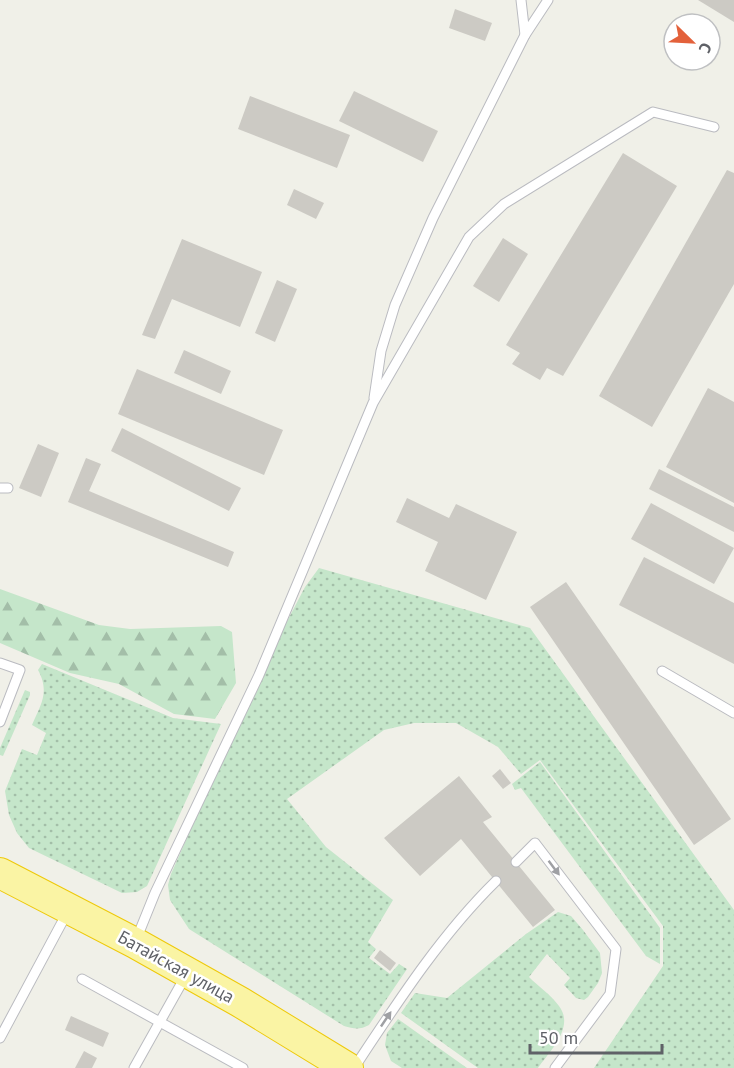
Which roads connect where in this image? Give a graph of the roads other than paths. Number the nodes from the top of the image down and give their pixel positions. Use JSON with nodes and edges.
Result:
{"nodes":[{"id":1,"x":521,"y":0,"type":"edge"},
{"id":2,"x":548,"y":0,"type":"edge"},
{"id":3,"x":525,"y":35,"type":"junction"},
{"id":4,"x":714,"y":127,"type":"dead end"},
{"id":5,"x":373,"y":403,"type":"junction"},
{"id":6,"x":0,"y":663,"type":"edge"},
{"id":7,"x":662,"y":671,"type":"dead end"},
{"id":8,"x":734,"y":713,"type":"edge"},
{"id":9,"x":0,"y":722,"type":"edge"},
{"id":10,"x":516,"y":862,"type":"dead end"},
{"id":11,"x":0,"y":873,"type":"edge"},
{"id":12,"x":496,"y":881,"type":"dead end"},
{"id":13,"x":70,"y":909,"type":"junction"},
{"id":14,"x":135,"y":943,"type":"junction"},
{"id":15,"x":188,"y":972,"type":"junction"},
{"id":16,"x":82,"y":979,"type":"dead end"},
{"id":17,"x":160,"y":1021,"type":"junction"},
{"id":18,"x":0,"y":1038,"type":"edge"},
{"id":19,"x":134,"y":1068,"type":"edge"},
{"id":20,"x":243,"y":1068,"type":"edge"},
{"id":21,"x":348,"y":1068,"type":"edge"},
{"id":22,"x":354,"y":1068,"type":"edge"},
{"id":23,"x":555,"y":1068,"type":"edge"}],
"edges":[{"from":1,"to":3,"type":"lane"},
{"from":2,"to":3,"type":"lane"},
{"from":3,"to":5,"type":"lane"},
{"from":4,"to":5,"type":"lane"},
{"from":5,"to":14,"type":"lane"},
{"from":6,"to":9,"type":"lane"},
{"from":7,"to":8,"type":"lane"},
{"from":10,"to":23,"type":"lane","one_way":true},
{"from":11,"to":13,"type":"highway","name":"Батайская улица"},
{"from":22,"to":12,"type":"lane","one_way":true},
{"from":13,"to":14,"type":"highway","name":"Батайская улица"},
{"from":13,"to":18,"type":"lane"},
{"from":14,"to":15,"type":"highway","name":"Батайская улица"},
{"from":15,"to":17,"type":"lane"},
{"from":15,"to":21,"type":"highway","name":"Батайская улица"},
{"from":16,"to":17,"type":"lane"},
{"from":17,"to":19,"type":"lane"},
{"from":17,"to":20,"type":"lane"}]}
